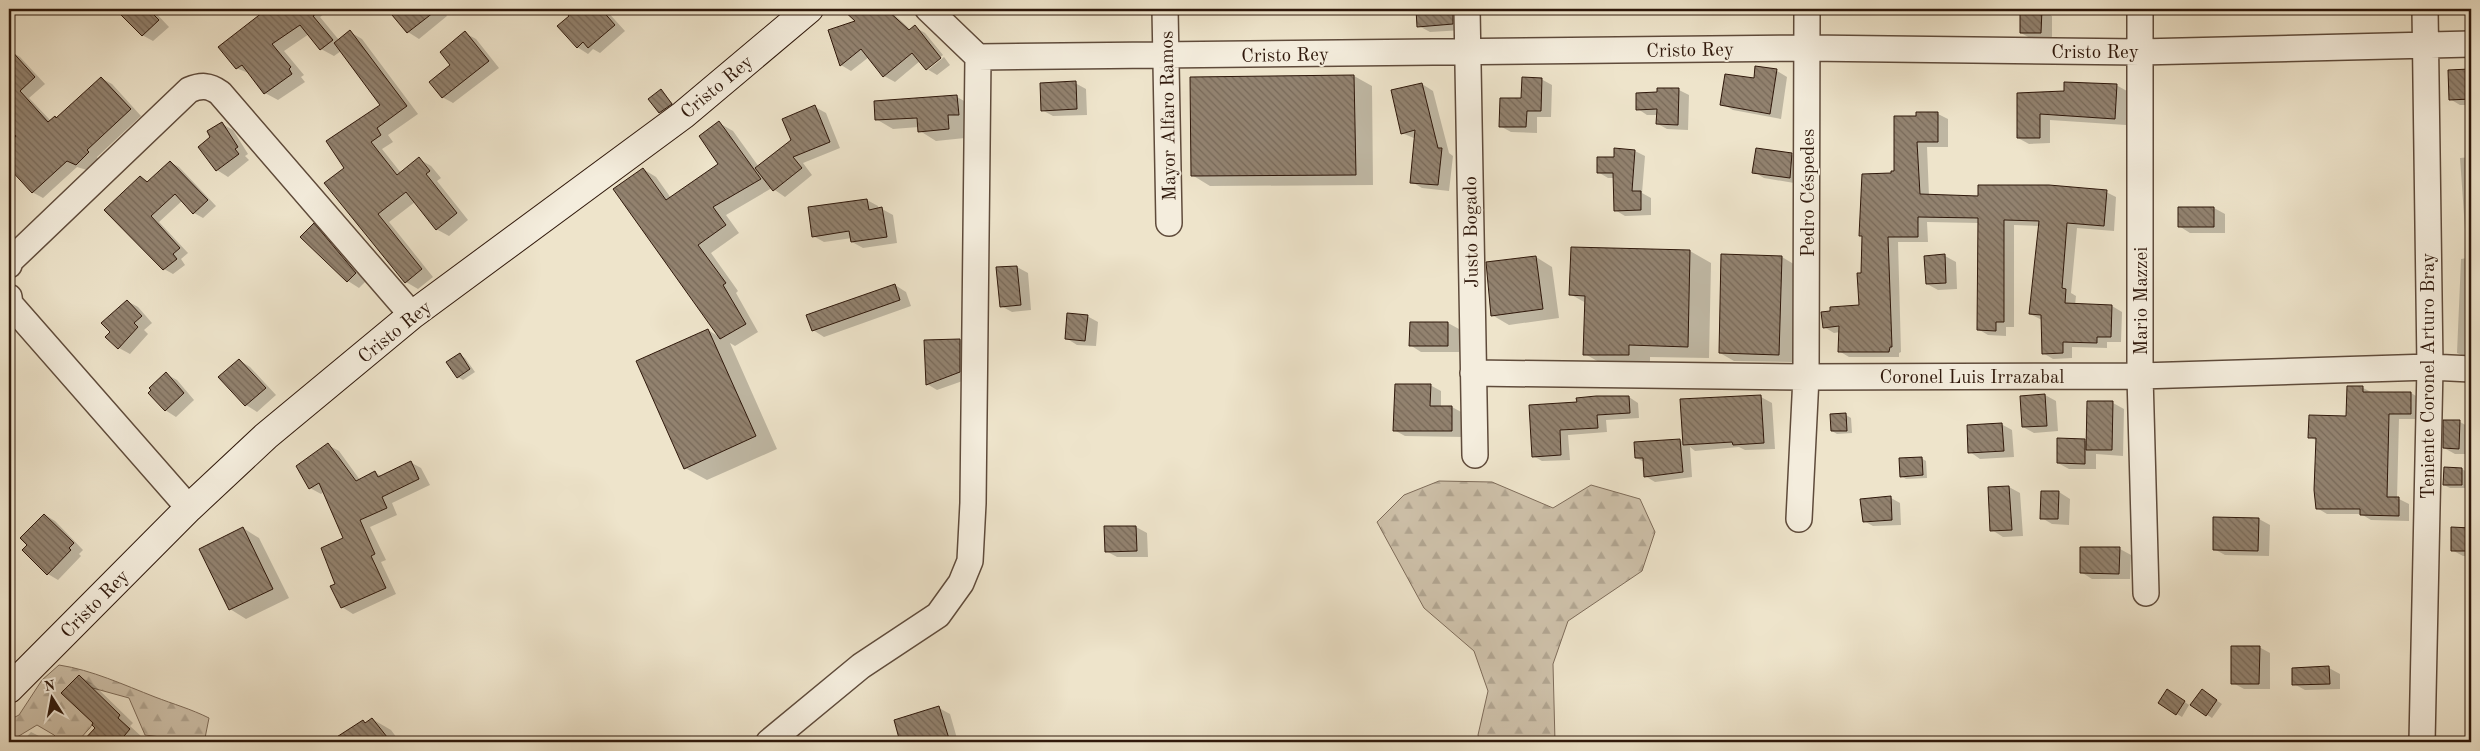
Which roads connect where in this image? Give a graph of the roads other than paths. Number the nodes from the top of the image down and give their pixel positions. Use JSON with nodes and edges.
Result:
{"nodes":[{"id":1,"x":809,"y":9,"type":"edge"},
{"id":2,"x":928,"y":9,"type":"edge"},
{"id":3,"x":1165,"y":9,"type":"edge"},
{"id":4,"x":1467,"y":9,"type":"edge"},
{"id":5,"x":1807,"y":9,"type":"edge"},
{"id":6,"x":2140,"y":9,"type":"edge"},
{"id":7,"x":2425,"y":9,"type":"edge"},
{"id":8,"x":2424,"y":44,"type":"junction"},
{"id":9,"x":2471,"y":44,"type":"edge"},
{"id":10,"x":1808,"y":48,"type":"junction"},
{"id":11,"x":1467,"y":51,"type":"junction"},
{"id":12,"x":2140,"y":52,"type":"junction"},
{"id":13,"x":1165,"y":56,"type":"junction"},
{"id":14,"x":978,"y":57,"type":"junction"},
{"id":15,"x":1169,"y":223,"type":"dead end"},
{"id":16,"x":9,"y":265,"type":"edge"},
{"id":17,"x":9,"y":297,"type":"edge"},
{"id":18,"x":412,"y":315,"type":"junction"},
{"id":19,"x":2430,"y":367,"type":"junction"},
{"id":20,"x":2471,"y":369,"type":"edge"},
{"id":21,"x":1473,"y":373,"type":"junction"},
{"id":22,"x":2140,"y":376,"type":"junction"},
{"id":23,"x":1806,"y":377,"type":"junction"},
{"id":24,"x":1475,"y":454,"type":"dead end"},
{"id":25,"x":189,"y":508,"type":"junction"},
{"id":26,"x":1798,"y":519,"type":"dead end"},
{"id":27,"x":2146,"y":593,"type":"dead end"},
{"id":28,"x":9,"y":689,"type":"edge"},
{"id":29,"x":769,"y":742,"type":"edge"},
{"id":30,"x":2422,"y":742,"type":"edge"}],
"edges":[{"from":1,"to":18,"type":"street","name":"Cristo Rey"},
{"from":2,"to":14,"type":"street"},
{"from":3,"to":13,"type":"street","name":"Mayor Alfaro Ramos"},
{"from":4,"to":11,"type":"street","name":"Justo Bogado"},
{"from":5,"to":10,"type":"street","name":"Pedro Céspedes"},
{"from":6,"to":12,"type":"street","name":"Mario Mazzei"},
{"from":7,"to":8,"type":"street","name":"Teniente Coronel Arturo Bray"},
{"from":8,"to":9,"type":"street","name":"Cristo Rey"},
{"from":8,"to":12,"type":"street","name":"Cristo Rey"},
{"from":8,"to":19,"type":"street","name":"Teniente Coronel Arturo Bray"},
{"from":10,"to":11,"type":"street","name":"Cristo Rey"},
{"from":10,"to":12,"type":"street","name":"Cristo Rey"},
{"from":10,"to":23,"type":"street","name":"Pedro Céspedes"},
{"from":11,"to":13,"type":"street","name":"Cristo Rey"},
{"from":11,"to":21,"type":"street","name":"Justo Bogado"},
{"from":12,"to":22,"type":"street","name":"Mario Mazzei"},
{"from":13,"to":14,"type":"street","name":"Cristo Rey"},
{"from":13,"to":15,"type":"street","name":"Mayor Alfaro Ramos"},
{"from":14,"to":29,"type":"street"},
{"from":16,"to":18,"type":"street"},
{"from":17,"to":25,"type":"street"},
{"from":18,"to":25,"type":"street","name":"Cristo Rey"},
{"from":19,"to":20,"type":"street","name":"Coronel Luis Irrazabal"},
{"from":19,"to":22,"type":"street","name":"Coronel Luis Irrazabal"},
{"from":19,"to":30,"type":"street","name":"Teniente Coronel Arturo Bray"},
{"from":21,"to":23,"type":"street","name":"Coronel Luis Irrazabal"},
{"from":21,"to":24,"type":"street","name":"Justo Bogado"},
{"from":22,"to":23,"type":"street","name":"Coronel Luis Irrazabal"},
{"from":22,"to":27,"type":"street","name":"Mario Mazzei"},
{"from":23,"to":26,"type":"street","name":"Pedro Céspedes"},
{"from":25,"to":28,"type":"street","name":"Cristo Rey"}]}
